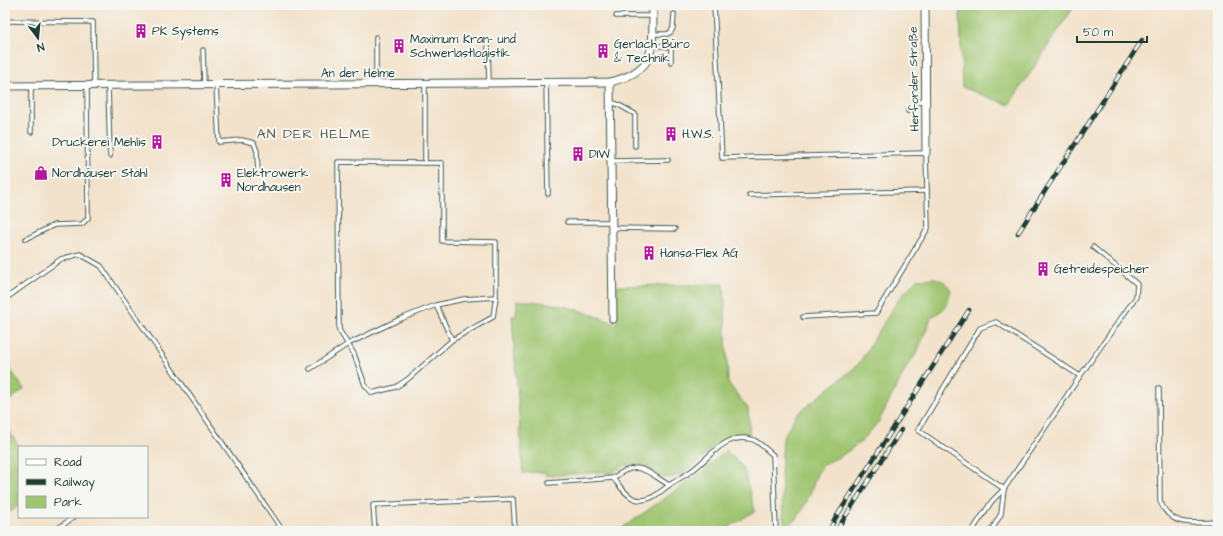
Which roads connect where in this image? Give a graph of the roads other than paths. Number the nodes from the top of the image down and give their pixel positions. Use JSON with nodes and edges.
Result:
{"nodes":[{"id":1,"x":653,"y":5,"type":"edge"},
{"id":2,"x":714,"y":5,"type":"edge"},
{"id":3,"x":925,"y":5,"type":"edge"},
{"id":4,"x":674,"y":14,"type":"dead end"},
{"id":5,"x":616,"y":16,"type":"dead end"},
{"id":6,"x":653,"y":16,"type":"junction"},
{"id":7,"x":5,"y":20,"type":"edge"},
{"id":8,"x":652,"y":34,"type":"junction"},
{"id":9,"x":376,"y":37,"type":"dead end"},
{"id":10,"x":488,"y":44,"type":"dead end"},
{"id":11,"x":652,"y":45,"type":"junction"},
{"id":12,"x":203,"y":50,"type":"dead end"},
{"id":13,"x":671,"y":62,"type":"dead end"},
{"id":14,"x":546,"y":82,"type":"junction"},
{"id":15,"x":610,"y":82,"type":"junction"},
{"id":16,"x":425,"y":83,"type":"junction"},
{"id":17,"x":489,"y":83,"type":"junction"},
{"id":18,"x":216,"y":84,"type":"junction"},
{"id":19,"x":376,"y":84,"type":"junction"},
{"id":20,"x":91,"y":85,"type":"junction"},
{"id":21,"x":108,"y":85,"type":"junction"},
{"id":22,"x":204,"y":85,"type":"junction"},
{"id":23,"x":5,"y":86,"type":"edge"},
{"id":24,"x":30,"y":86,"type":"junction"},
{"id":25,"x":926,"y":98,"type":"junction"},
{"id":26,"x":610,"y":102,"type":"junction"},
{"id":27,"x":908,"y":111,"type":"dead end"},
{"id":28,"x":32,"y":132,"type":"dead end"},
{"id":29,"x":635,"y":146,"type":"dead end"},
{"id":30,"x":926,"y":153,"type":"junction"},
{"id":31,"x":110,"y":156,"type":"dead end"},
{"id":32,"x":668,"y":160,"type":"dead end"},
{"id":33,"x":611,"y":161,"type":"junction"},
{"id":34,"x":425,"y":163,"type":"junction"},
{"id":35,"x":258,"y":173,"type":"dead end"},
{"id":36,"x":927,"y":191,"type":"junction"},
{"id":37,"x":548,"y":194,"type":"dead end"},
{"id":38,"x":750,"y":195,"type":"dead end"},
{"id":39,"x":567,"y":222,"type":"dead end"},
{"id":40,"x":612,"y":225,"type":"junction"},
{"id":41,"x":675,"y":229,"type":"dead end"},
{"id":42,"x":26,"y":239,"type":"dead end"},
{"id":43,"x":1093,"y":247,"type":"dead end"},
{"id":44,"x":496,"y":297,"type":"junction"},
{"id":45,"x":5,"y":299,"type":"edge"},
{"id":46,"x":436,"y":305,"type":"junction"},
{"id":47,"x":803,"y":317,"type":"dead end"},
{"id":48,"x":613,"y":319,"type":"dead end"},
{"id":49,"x":452,"y":340,"type":"junction"},
{"id":50,"x":348,"y":344,"type":"junction"},
{"id":51,"x":310,"y":369,"type":"dead end"},
{"id":52,"x":1080,"y":376,"type":"junction"},
{"id":53,"x":1160,"y":388,"type":"dead end"},
{"id":54,"x":613,"y":478,"type":"junction"},
{"id":55,"x":549,"y":482,"type":"dead end"},
{"id":56,"x":669,"y":485,"type":"junction"},
{"id":57,"x":1004,"y":489,"type":"junction"},
{"id":58,"x":73,"y":518,"type":"edge"},
{"id":59,"x":1218,"y":522,"type":"edge"},
{"id":60,"x":54,"y":531,"type":"edge"},
{"id":61,"x":283,"y":531,"type":"edge"},
{"id":62,"x":375,"y":531,"type":"edge"},
{"id":63,"x":515,"y":531,"type":"edge"},
{"id":64,"x":776,"y":531,"type":"edge"},
{"id":65,"x":972,"y":531,"type":"edge"},
{"id":66,"x":990,"y":531,"type":"edge"}],
"edges":[{"from":1,"to":6,"type":"street","name":"An der Helme"},
{"from":2,"to":30,"type":"lane"},
{"from":3,"to":25,"type":"street","name":"Herforder Straße"},
{"from":4,"to":8,"type":"lane"},
{"from":5,"to":6,"type":"lane"},
{"from":6,"to":8,"type":"street","name":"An der Helme"},
{"from":7,"to":20,"type":"lane"},
{"from":8,"to":11,"type":"street","name":"An der Helme"},
{"from":9,"to":19,"type":"lane"},
{"from":10,"to":17,"type":"lane"},
{"from":11,"to":13,"type":"lane"},
{"from":11,"to":15,"type":"street","name":"An der Helme"},
{"from":12,"to":22,"type":"lane"},
{"from":14,"to":15,"type":"street","name":"An der Helme"},
{"from":14,"to":17,"type":"street","name":"An der Helme"},
{"from":14,"to":37,"type":"lane"},
{"from":15,"to":26,"type":"street"},
{"from":16,"to":17,"type":"street","name":"An der Helme"},
{"from":16,"to":19,"type":"street","name":"An der Helme"},
{"from":16,"to":34,"type":"lane"},
{"from":18,"to":19,"type":"street","name":"An der Helme"},
{"from":18,"to":22,"type":"street","name":"An der Helme"},
{"from":18,"to":35,"type":"lane"},
{"from":20,"to":21,"type":"street","name":"An der Helme"},
{"from":20,"to":24,"type":"street","name":"An der Helme"},
{"from":20,"to":42,"type":"lane"},
{"from":21,"to":22,"type":"street","name":"An der Helme"},
{"from":21,"to":31,"type":"lane"},
{"from":23,"to":24,"type":"street","name":"An der Helme"},
{"from":24,"to":28,"type":"lane"},
{"from":25,"to":27,"type":"lane"},
{"from":25,"to":30,"type":"street","name":"Herforder Straße"},
{"from":26,"to":29,"type":"lane"},
{"from":26,"to":33,"type":"street"},
{"from":30,"to":36,"type":"lane"},
{"from":32,"to":33,"type":"lane"},
{"from":33,"to":40,"type":"street"},
{"from":34,"to":44,"type":"lane"},
{"from":34,"to":50,"type":"lane"},
{"from":36,"to":38,"type":"lane"},
{"from":36,"to":47,"type":"lane"},
{"from":39,"to":40,"type":"lane"},
{"from":40,"to":41,"type":"lane"},
{"from":40,"to":48,"type":"street"},
{"from":43,"to":52,"type":"lane"},
{"from":44,"to":46,"type":"lane"},
{"from":44,"to":49,"type":"lane"},
{"from":45,"to":61,"type":"lane"},
{"from":46,"to":49,"type":"lane"},
{"from":46,"to":50,"type":"lane"},
{"from":49,"to":50,"type":"lane"},
{"from":50,"to":51,"type":"lane"},
{"from":52,"to":57,"type":"lane"},
{"from":52,"to":57,"type":"lane"},
{"from":53,"to":59,"type":"lane"},
{"from":54,"to":55,"type":"lane"},
{"from":54,"to":56,"type":"lane"},
{"from":54,"to":56,"type":"lane"},
{"from":56,"to":64,"type":"lane"},
{"from":57,"to":65,"type":"lane"},
{"from":57,"to":66,"type":"lane"},
{"from":58,"to":60,"type":"lane"},
{"from":62,"to":63,"type":"lane"}]}
